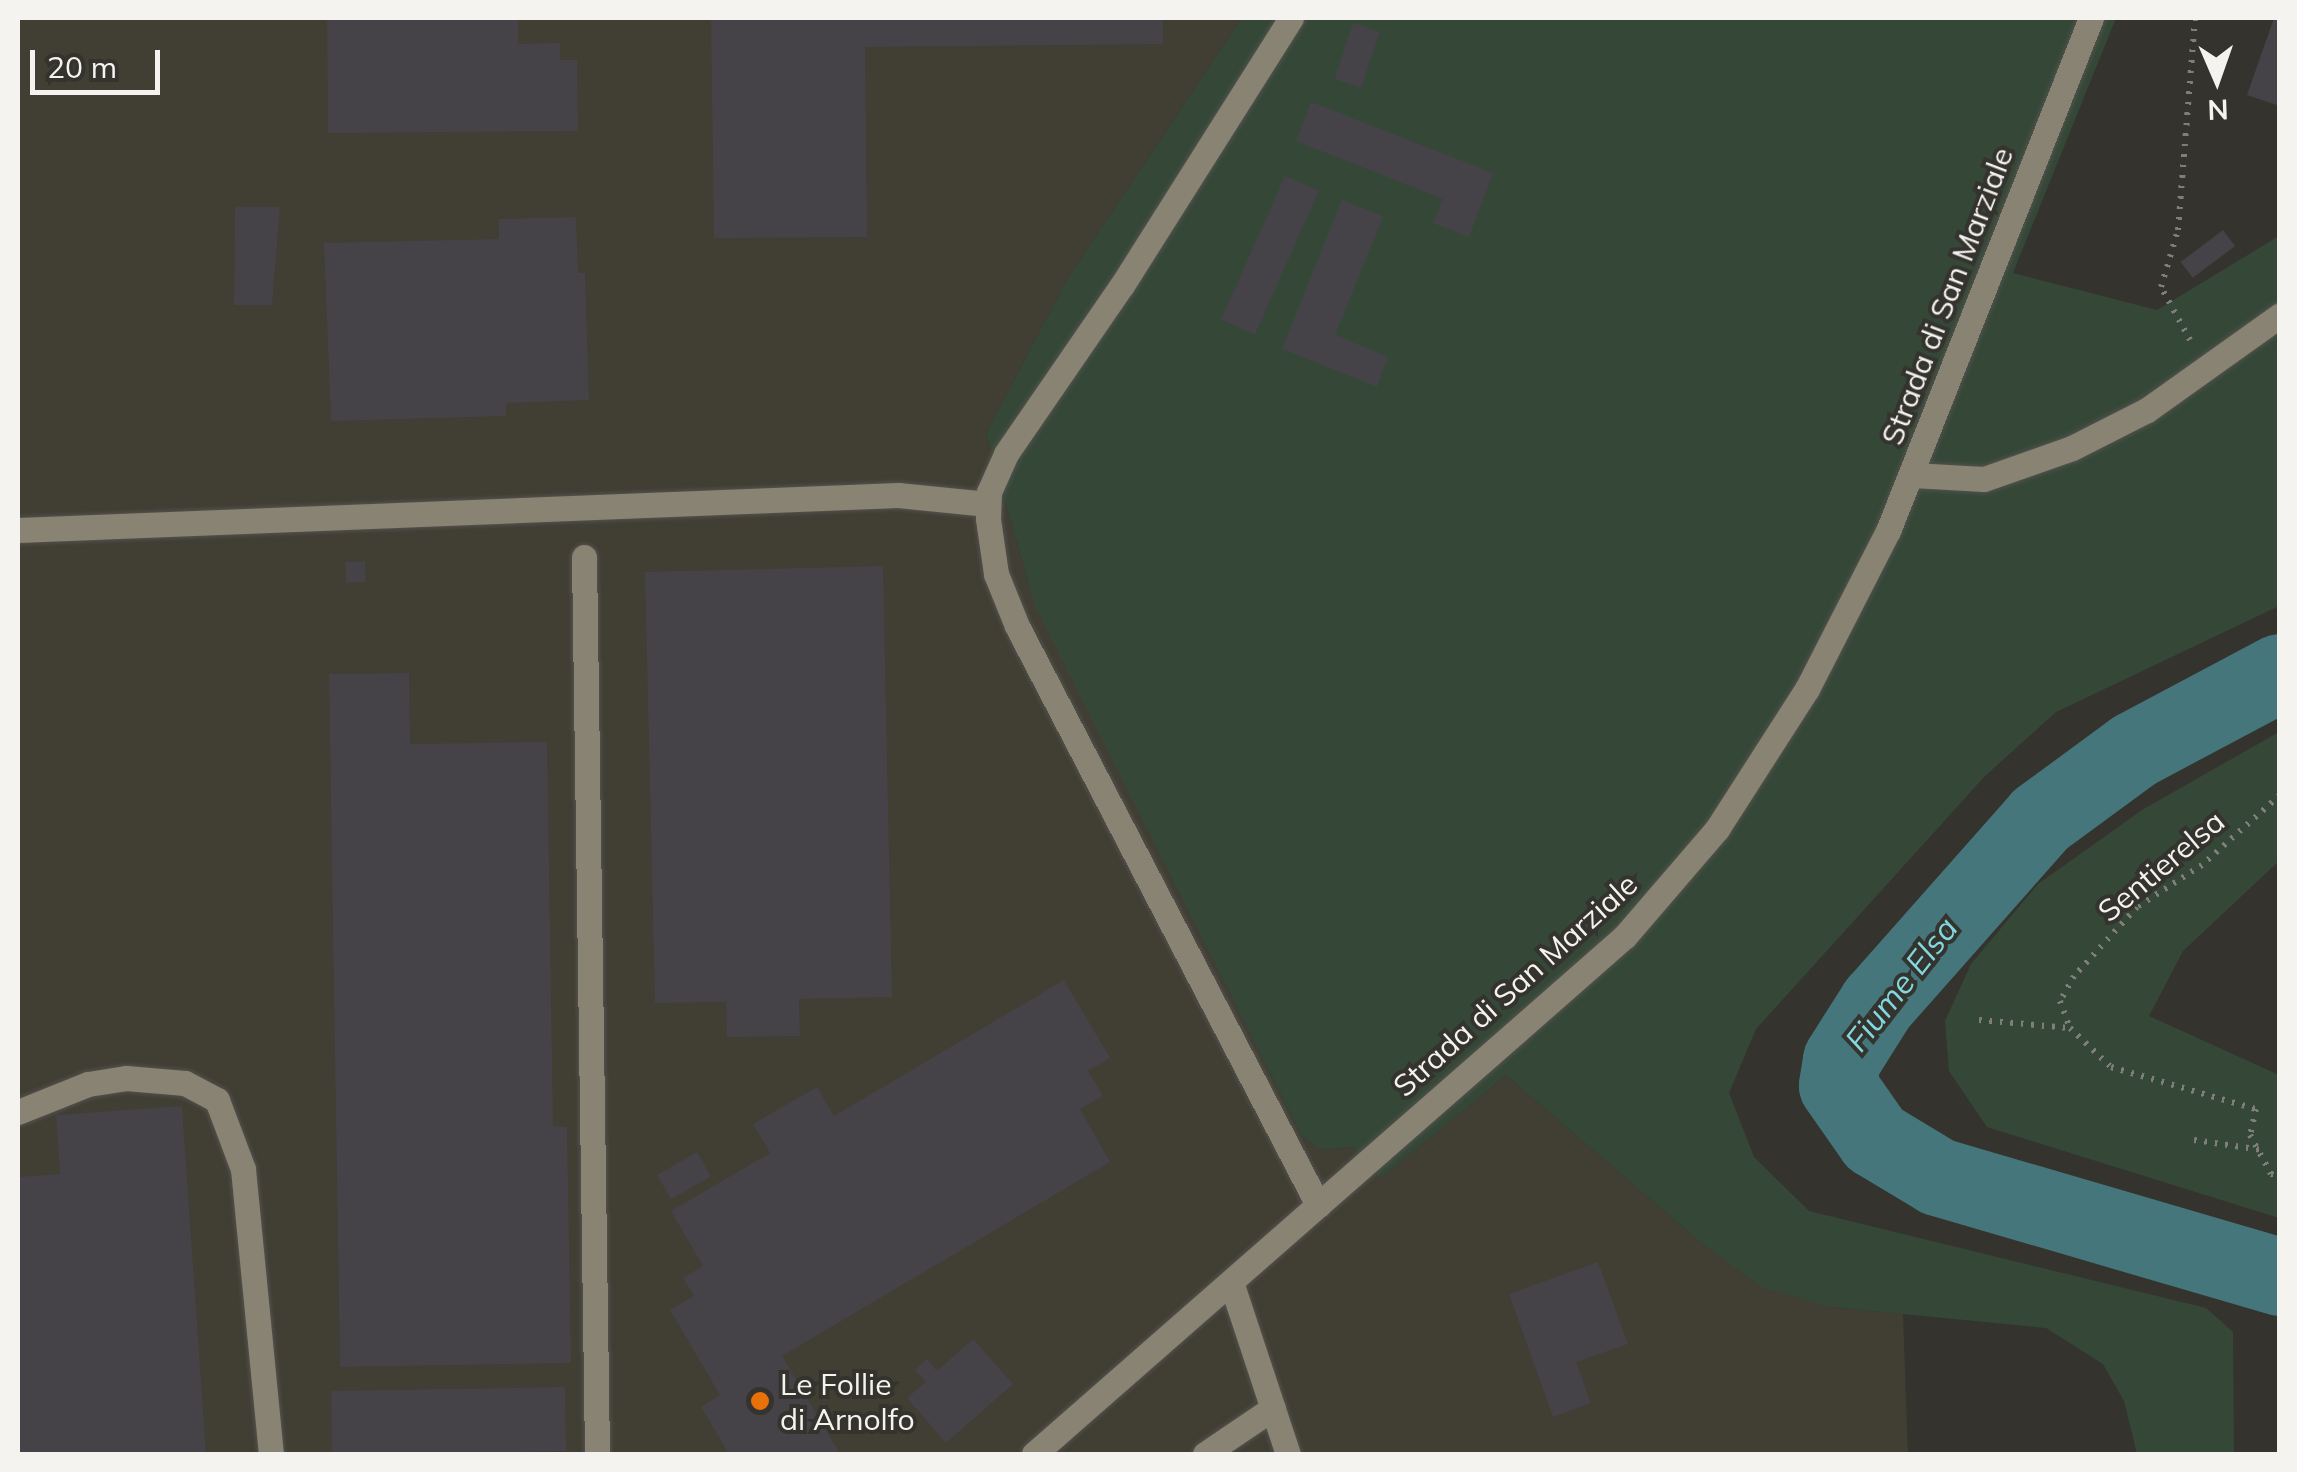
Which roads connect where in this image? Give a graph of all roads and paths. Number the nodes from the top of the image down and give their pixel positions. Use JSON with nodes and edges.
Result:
{"nodes":[{"id":1,"x":1291,"y":18,"type":"edge"},
{"id":2,"x":2092,"y":18,"type":"edge"},
{"id":3,"x":2195,"y":18,"type":"edge"},
{"id":4,"x":2280,"y":315,"type":"edge"},
{"id":5,"x":2206,"y":370,"type":"junction"},
{"id":6,"x":1912,"y":475,"type":"junction"},
{"id":7,"x":988,"y":504,"type":"junction"},
{"id":8,"x":18,"y":530,"type":"edge"},
{"id":9,"x":584,"y":558,"type":"dead end"},
{"id":10,"x":2280,"y":795,"type":"edge"},
{"id":11,"x":1978,"y":1020,"type":"dead end"},
{"id":12,"x":2070,"y":1028,"type":"junction"},
{"id":13,"x":18,"y":1112,"type":"edge"},
{"id":14,"x":2194,"y":1140,"type":"dead end"},
{"id":15,"x":2263,"y":1151,"type":"junction"},
{"id":16,"x":2280,"y":1177,"type":"edge"},
{"id":17,"x":1318,"y":1206,"type":"junction"},
{"id":18,"x":1230,"y":1282,"type":"junction"},
{"id":19,"x":1273,"y":1408,"type":"junction"},
{"id":20,"x":271,"y":1454,"type":"edge"},
{"id":21,"x":597,"y":1454,"type":"edge"},
{"id":22,"x":1034,"y":1454,"type":"edge"},
{"id":23,"x":1205,"y":1454,"type":"edge"},
{"id":24,"x":1288,"y":1454,"type":"edge"}],
"edges":[{"from":1,"to":7,"type":"street"},
{"from":2,"to":6,"type":"street","name":"Strada di San Marziale"},
{"from":3,"to":5,"type":"path"},
{"from":4,"to":5,"type":"street"},
{"from":5,"to":6,"type":"street"},
{"from":6,"to":17,"type":"street","name":"Strada di San Marziale"},
{"from":7,"to":8,"type":"street"},
{"from":7,"to":17,"type":"street"},
{"from":9,"to":21,"type":"street"},
{"from":10,"to":12,"type":"path","name":"Sentierelsa"},
{"from":11,"to":12,"type":"path"},
{"from":12,"to":15,"type":"path"},
{"from":13,"to":20,"type":"street"},
{"from":14,"to":15,"type":"path"},
{"from":15,"to":16,"type":"path"},
{"from":17,"to":18,"type":"street","name":"Strada di San Marziale"},
{"from":18,"to":19,"type":"street"},
{"from":18,"to":22,"type":"street","name":"Strada di San Marziale"},
{"from":19,"to":23,"type":"street"},
{"from":19,"to":24,"type":"street"}]}
